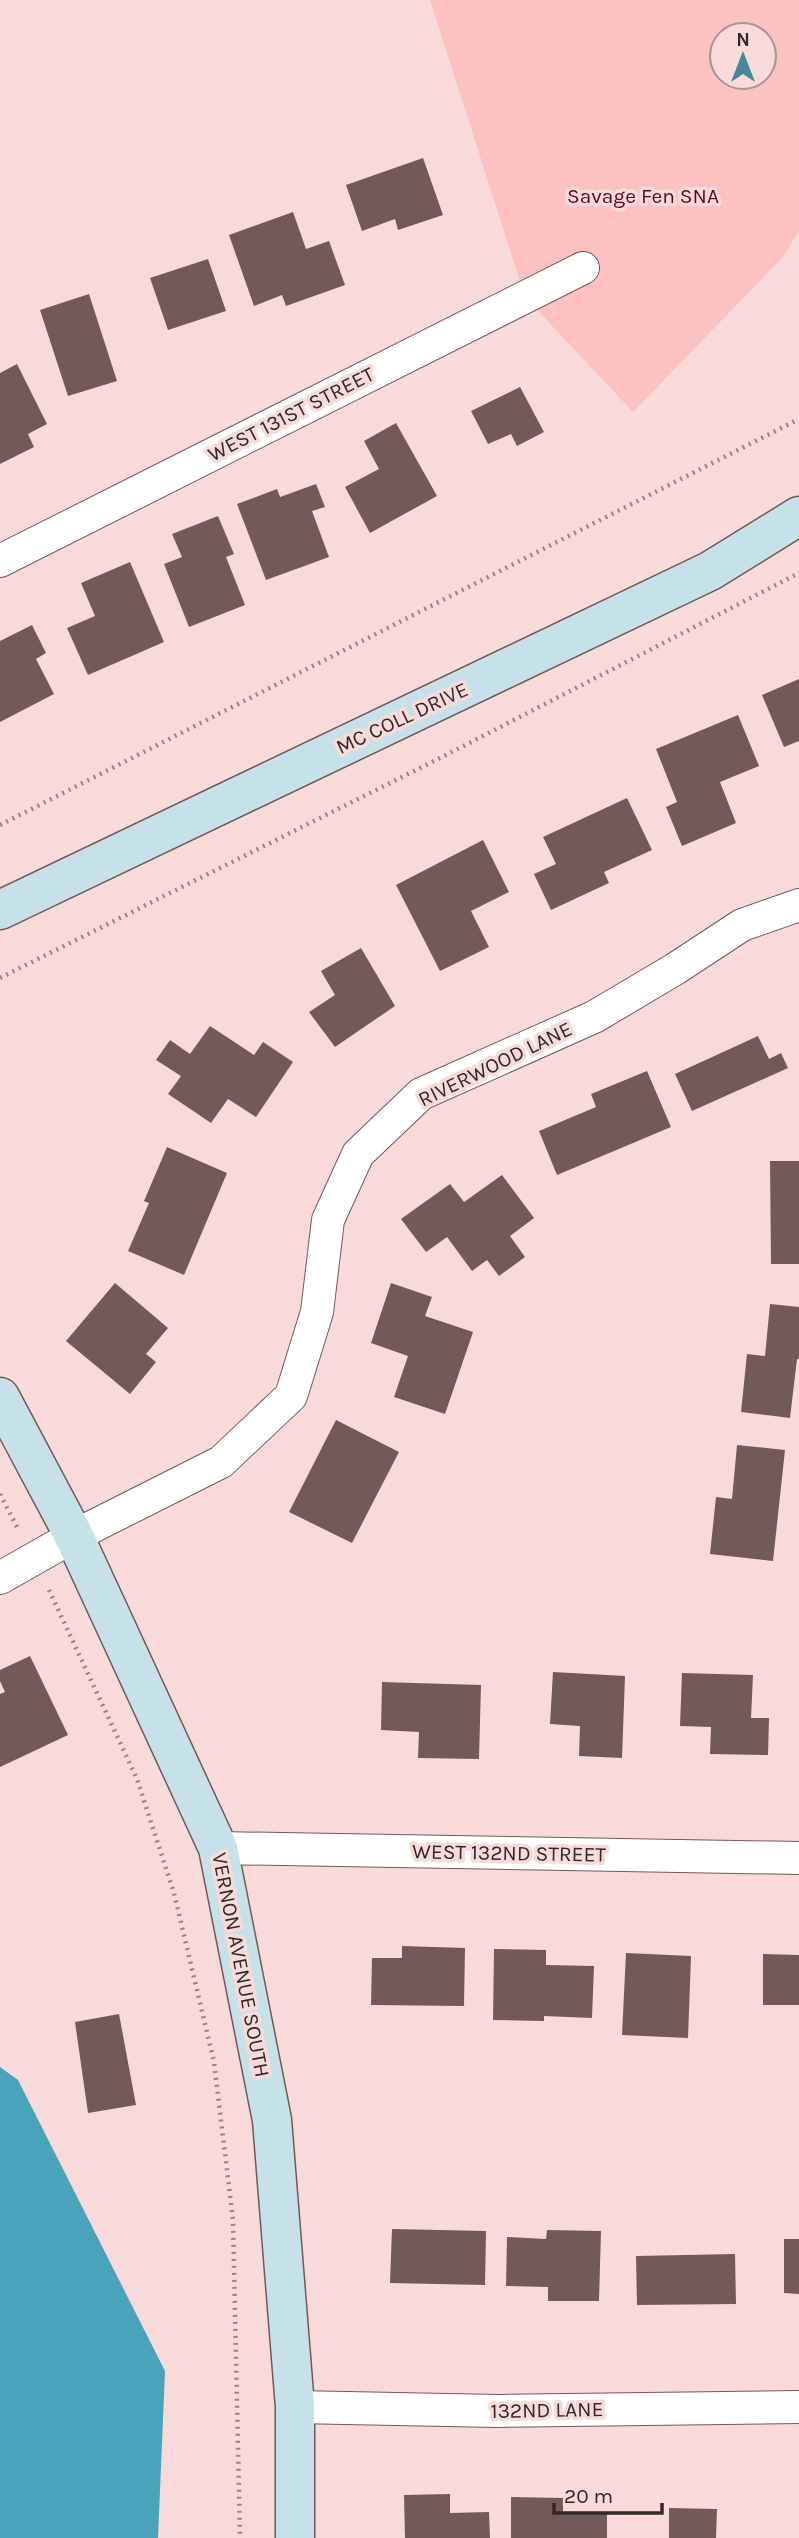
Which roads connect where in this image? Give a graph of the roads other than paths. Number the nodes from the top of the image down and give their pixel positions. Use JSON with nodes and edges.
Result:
{"nodes":[{"id":1,"x":583,"y":268,"type":"dead end"},
{"id":2,"x":799,"y":516,"type":"edge"},
{"id":3,"x":0,"y":561,"type":"edge"},
{"id":4,"x":799,"y":905,"type":"edge"},
{"id":5,"x":0,"y":910,"type":"edge"},
{"id":6,"x":0,"y":1397,"type":"edge"},
{"id":7,"x":74,"y":1536,"type":"junction"},
{"id":8,"x":0,"y":1578,"type":"edge"},
{"id":9,"x":218,"y":1848,"type":"junction"},
{"id":10,"x":799,"y":1858,"type":"edge"},
{"id":11,"x":295,"y":2407,"type":"junction"},
{"id":12,"x":799,"y":2407,"type":"edge"},
{"id":13,"x":295,"y":2538,"type":"edge"}],
"edges":[{"from":1,"to":3,"type":"street","name":"WEST 131ST STREET"},
{"from":2,"to":5,"type":"street","name":"MC COLL DRIVE"},
{"from":4,"to":7,"type":"street","name":"RIVERWOOD LANE"},
{"from":6,"to":7,"type":"street","name":"VERNON AVENUE SOUTH"},
{"from":7,"to":8,"type":"street"},
{"from":7,"to":9,"type":"street","name":"VERNON AVENUE SOUTH"},
{"from":9,"to":10,"type":"street","name":"WEST 132ND STREET"},
{"from":9,"to":11,"type":"street","name":"VERNON AVENUE SOUTH"},
{"from":11,"to":12,"type":"street","name":"132ND LANE"},
{"from":11,"to":13,"type":"street","name":"VERNON AVENUE SOUTH"}]}
